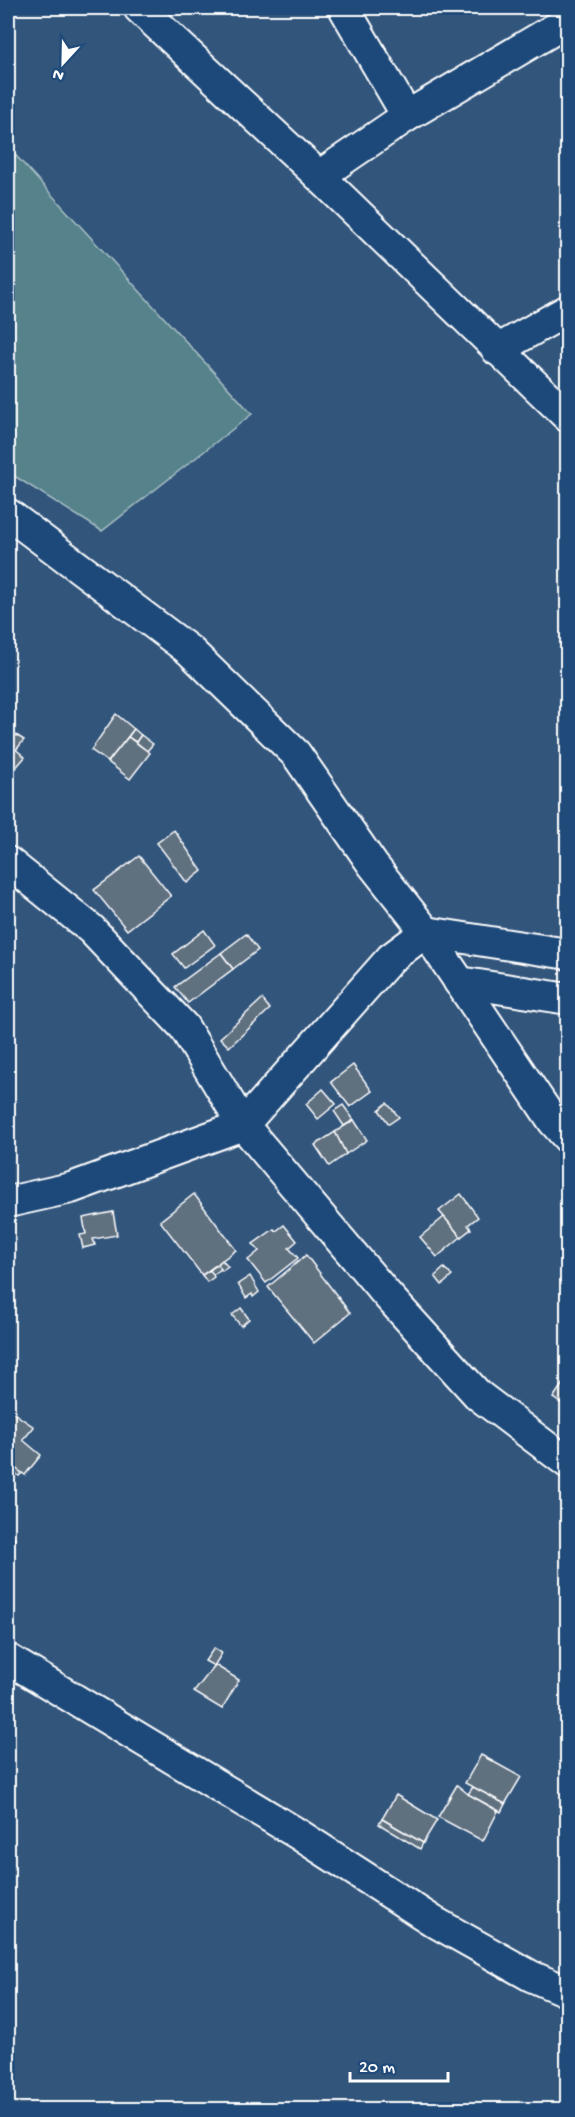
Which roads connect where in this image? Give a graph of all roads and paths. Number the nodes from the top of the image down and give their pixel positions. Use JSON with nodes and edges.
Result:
{"nodes":[{"id":1,"x":139,"y":8,"type":"edge"},
{"id":2,"x":344,"y":8,"type":"edge"},
{"id":3,"x":567,"y":21,"type":"edge"},
{"id":4,"x":407,"y":116,"type":"junction"},
{"id":5,"x":319,"y":176,"type":"junction"},
{"id":6,"x":567,"y":310,"type":"edge"},
{"id":7,"x":497,"y":350,"type":"junction"},
{"id":8,"x":567,"y":417,"type":"edge"},
{"id":9,"x":8,"y":514,"type":"edge"},
{"id":10,"x":8,"y":862,"type":"edge"},
{"id":11,"x":426,"y":932,"type":"junction"},
{"id":12,"x":567,"y":954,"type":"edge"},
{"id":13,"x":459,"y":982,"type":"junction"},
{"id":14,"x":567,"y":999,"type":"edge"},
{"id":15,"x":243,"y":1125,"type":"junction"},
{"id":16,"x":567,"y":1138,"type":"edge"},
{"id":17,"x":8,"y":1202,"type":"edge"},
{"id":18,"x":567,"y":1463,"type":"edge"},
{"id":19,"x":8,"y":1659,"type":"edge"},
{"id":20,"x":567,"y":1992,"type":"edge"}],
"edges":[{"from":1,"to":5,"type":"street"},
{"from":2,"to":4,"type":"street"},
{"from":3,"to":4,"type":"street"},
{"from":4,"to":5,"type":"street"},
{"from":5,"to":7,"type":"street"},
{"from":6,"to":7,"type":"street"},
{"from":7,"to":8,"type":"street"},
{"from":9,"to":11,"type":"street"},
{"from":10,"to":15,"type":"street"},
{"from":11,"to":12,"type":"street"},
{"from":11,"to":13,"type":"street"},
{"from":11,"to":15,"type":"street"},
{"from":13,"to":14,"type":"street"},
{"from":13,"to":16,"type":"street"},
{"from":15,"to":17,"type":"street"},
{"from":15,"to":18,"type":"street"},
{"from":19,"to":20,"type":"street"}]}
